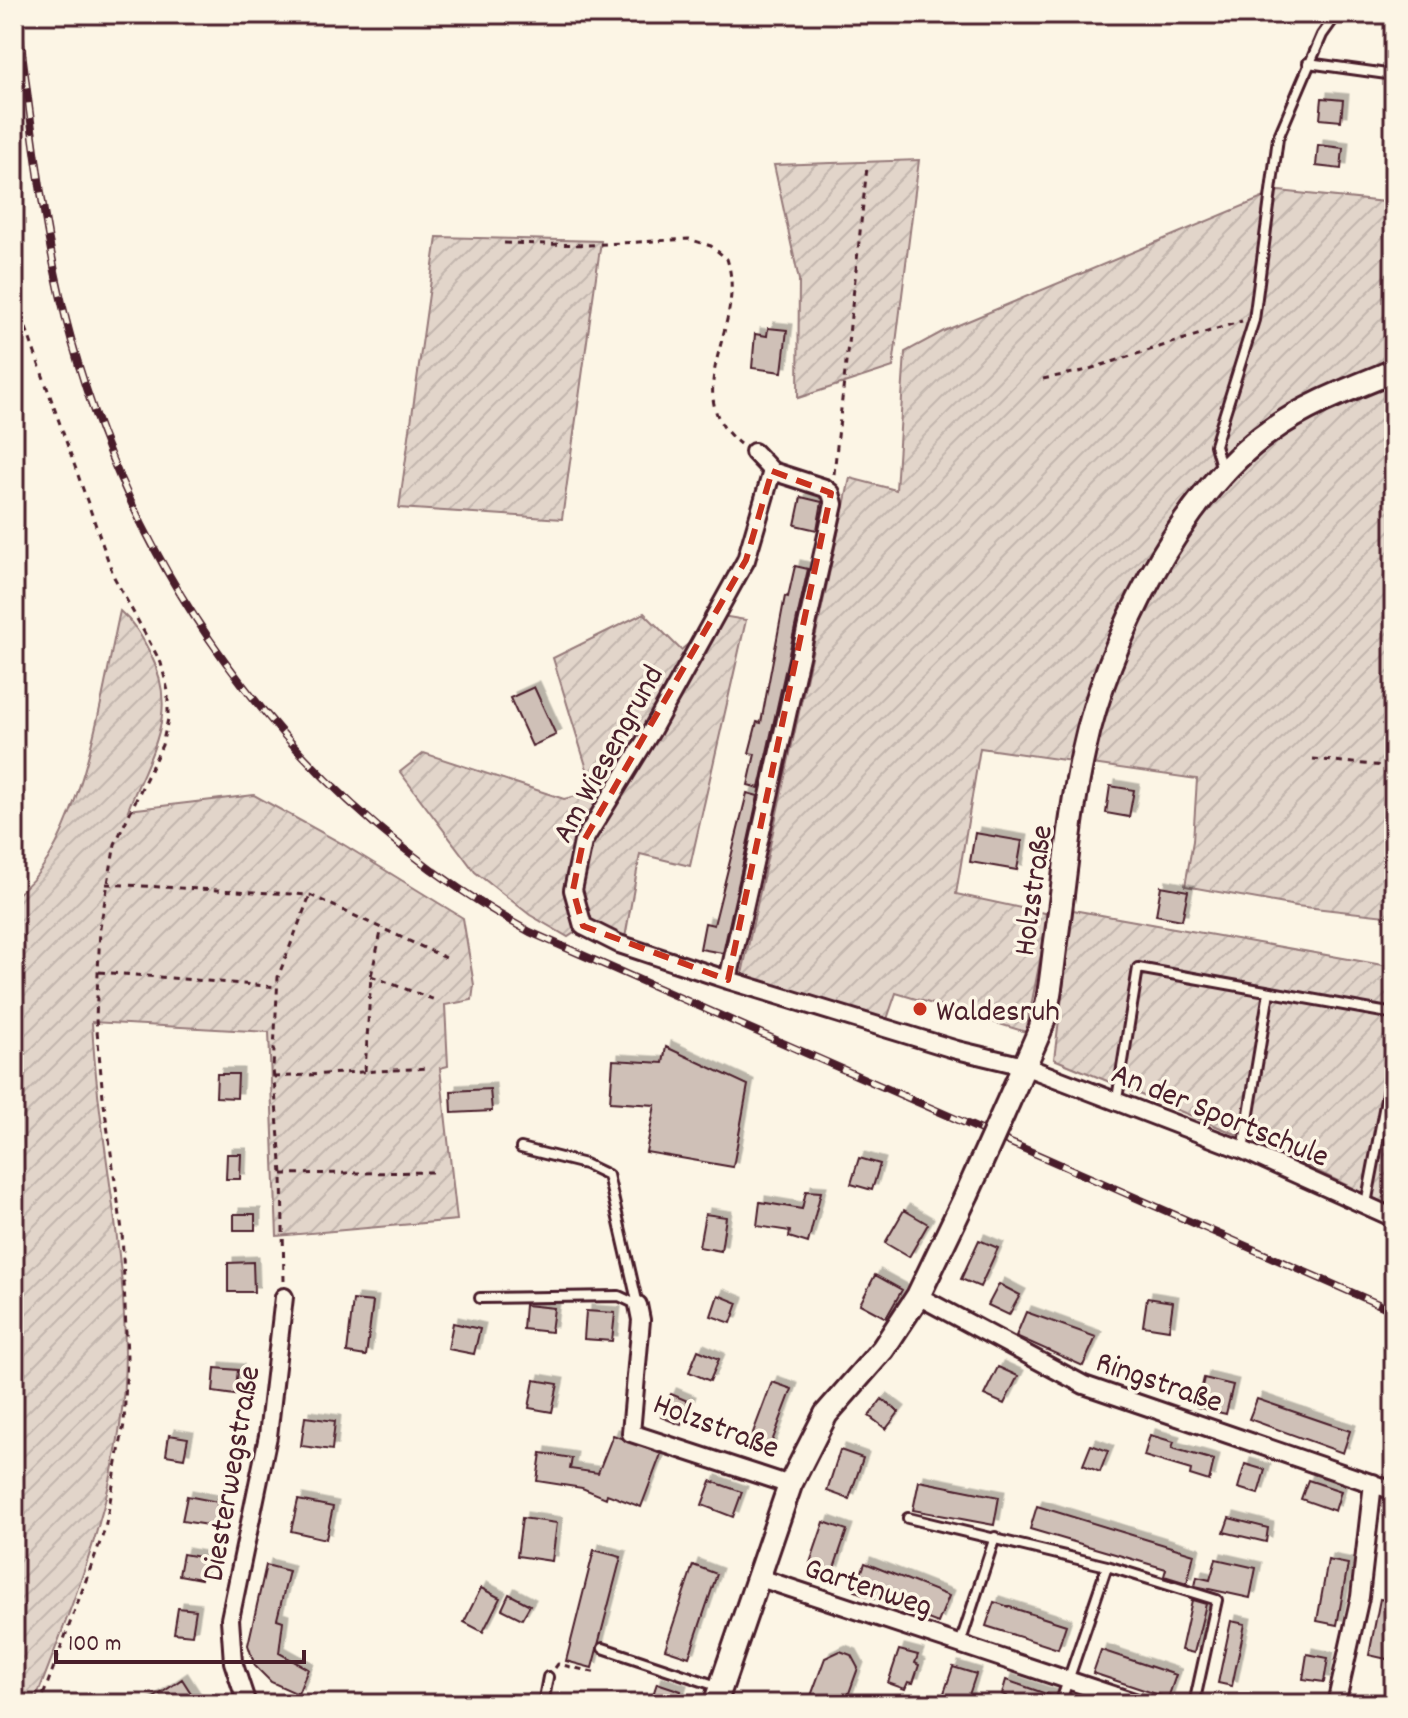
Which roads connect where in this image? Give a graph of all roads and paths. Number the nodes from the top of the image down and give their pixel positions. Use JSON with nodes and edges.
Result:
{"nodes":[{"id":1,"x":1337,"y":14,"type":"edge"},
{"id":2,"x":1308,"y":63,"type":"junction"},
{"id":3,"x":1394,"y":75,"type":"edge"},
{"id":4,"x":867,"y":167,"type":"dead end"},
{"id":5,"x":504,"y":243,"type":"dead end"},
{"id":6,"x":14,"y":294,"type":"edge"},
{"id":7,"x":1254,"y":320,"type":"junction"},
{"id":8,"x":1394,"y":371,"type":"edge"},
{"id":9,"x":1043,"y":379,"type":"dead end"},
{"id":10,"x":754,"y":452,"type":"joint"},
{"id":11,"x":772,"y":471,"type":"junction"},
{"id":12,"x":1223,"y":472,"type":"junction"},
{"id":13,"x":831,"y":493,"type":"junction"},
{"id":14,"x":1313,"y":759,"type":"dead end"},
{"id":15,"x":1394,"y":767,"type":"edge"},
{"id":16,"x":106,"y":884,"type":"junction"},
{"id":17,"x":310,"y":895,"type":"junction"},
{"id":18,"x":382,"y":928,"type":"junction"},
{"id":19,"x":446,"y":958,"type":"dead end"},
{"id":20,"x":99,"y":972,"type":"junction"},
{"id":21,"x":371,"y":976,"type":"junction"},
{"id":22,"x":728,"y":980,"type":"junction"},
{"id":23,"x":277,"y":987,"type":"junction"},
{"id":24,"x":1269,"y":992,"type":"junction"},
{"id":25,"x":435,"y":1000,"type":"dead end"},
{"id":26,"x":1394,"y":1014,"type":"edge"},
{"id":27,"x":1394,"y":1057,"type":"edge"},
{"id":28,"x":429,"y":1068,"type":"dead end"},
{"id":29,"x":365,"y":1072,"type":"junction"},
{"id":30,"x":1021,"y":1073,"type":"junction"},
{"id":31,"x":274,"y":1077,"type":"junction"},
{"id":32,"x":1117,"y":1099,"type":"junction"},
{"id":33,"x":521,"y":1148,"type":"dead end"},
{"id":34,"x":1243,"y":1150,"type":"junction"},
{"id":35,"x":432,"y":1172,"type":"dead end"},
{"id":36,"x":282,"y":1174,"type":"junction"},
{"id":37,"x":1366,"y":1204,"type":"junction"},
{"id":38,"x":1394,"y":1218,"type":"edge"},
{"id":39,"x":918,"y":1296,"type":"junction"},
{"id":40,"x":284,"y":1297,"type":"joint"},
{"id":41,"x":480,"y":1298,"type":"dead end"},
{"id":42,"x":638,"y":1305,"type":"junction"},
{"id":43,"x":1373,"y":1483,"type":"junction"},
{"id":44,"x":790,"y":1485,"type":"junction"},
{"id":45,"x":1394,"y":1491,"type":"edge"},
{"id":46,"x":908,"y":1518,"type":"dead end"},
{"id":47,"x":995,"y":1537,"type":"junction"},
{"id":48,"x":1107,"y":1566,"type":"junction"},
{"id":49,"x":760,"y":1578,"type":"junction"},
{"id":50,"x":960,"y":1645,"type":"junction"},
{"id":51,"x":603,"y":1648,"type":"dead end"},
{"id":52,"x":597,"y":1673,"type":"dead end"},
{"id":53,"x":548,"y":1677,"type":"joint"},
{"id":54,"x":1069,"y":1682,"type":"junction"},
{"id":55,"x":718,"y":1696,"type":"edge"},
{"id":56,"x":40,"y":1704,"type":"edge"},
{"id":57,"x":246,"y":1704,"type":"edge"},
{"id":58,"x":543,"y":1704,"type":"edge"},
{"id":59,"x":1060,"y":1704,"type":"edge"},
{"id":60,"x":1140,"y":1704,"type":"edge"},
{"id":61,"x":1194,"y":1704,"type":"edge"},
{"id":62,"x":1336,"y":1704,"type":"edge"}],
"edges":[{"from":1,"to":2,"type":"lane"},
{"from":2,"to":3,"type":"lane"},
{"from":2,"to":7,"type":"lane"},
{"from":4,"to":13,"type":"path"},
{"from":5,"to":10,"type":"path"},
{"from":6,"to":16,"type":"path"},
{"from":7,"to":9,"type":"path"},
{"from":7,"to":12,"type":"lane"},
{"from":8,"to":12,"type":"street","name":"Holzstraße"},
{"from":10,"to":11,"type":"street"},
{"from":11,"to":13,"type":"street"},
{"from":11,"to":22,"type":"street","name":"Am Wiesengrund"},
{"from":12,"to":30,"type":"street","name":"Holzstraße"},
{"from":13,"to":22,"type":"street"},
{"from":14,"to":15,"type":"path"},
{"from":16,"to":17,"type":"path"},
{"from":16,"to":20,"type":"path"},
{"from":17,"to":18,"type":"path"},
{"from":17,"to":23,"type":"path"},
{"from":18,"to":19,"type":"path"},
{"from":18,"to":21,"type":"path"},
{"from":20,"to":23,"type":"path"},
{"from":20,"to":56,"type":"path"},
{"from":21,"to":25,"type":"path"},
{"from":21,"to":29,"type":"path"},
{"from":22,"to":30,"type":"street","name":"Am Wiesengrund"},
{"from":23,"to":31,"type":"path"},
{"from":24,"to":26,"type":"lane"},
{"from":24,"to":32,"type":"lane"},
{"from":24,"to":34,"type":"lane"},
{"from":27,"to":37,"type":"lane"},
{"from":28,"to":29,"type":"path"},
{"from":29,"to":31,"type":"path"},
{"from":30,"to":32,"type":"street","name":"An der Sportschule"},
{"from":30,"to":39,"type":"street","name":"Holzstraße","bridge":true},
{"from":31,"to":36,"type":"path"},
{"from":32,"to":34,"type":"street","name":"An der Sportschule"},
{"from":33,"to":42,"type":"lane","name":"Holzstraße"},
{"from":34,"to":37,"type":"street","name":"An der Sportschule"},
{"from":35,"to":36,"type":"path"},
{"from":36,"to":40,"type":"path"},
{"from":37,"to":38,"type":"street","name":"An der Sportschule"},
{"from":39,"to":43,"type":"street","name":"Ringstraße"},
{"from":39,"to":44,"type":"street","name":"Holzstraße"},
{"from":40,"to":57,"type":"street","name":"Diesterwegstraße"},
{"from":41,"to":42,"type":"lane"},
{"from":42,"to":44,"type":"street","name":"Holzstraße"},
{"from":43,"to":45,"type":"street","name":"Ringstraße"},
{"from":43,"to":62,"type":"street"},
{"from":44,"to":49,"type":"street","name":"Holzstraße"},
{"from":46,"to":47,"type":"lane"},
{"from":47,"to":48,"type":"lane"},
{"from":47,"to":50,"type":"lane","name":"Gartenweg"},
{"from":48,"to":54,"type":"lane"},
{"from":48,"to":61,"type":"lane"},
{"from":49,"to":50,"type":"street","name":"Gartenweg"},
{"from":49,"to":55,"type":"street","name":"Holzstraße"},
{"from":50,"to":54,"type":"street","name":"Gartenweg"},
{"from":51,"to":55,"type":"lane"},
{"from":52,"to":53,"type":"path"},
{"from":53,"to":58,"type":"lane"},
{"from":54,"to":59,"type":"lane"},
{"from":54,"to":60,"type":"street","name":"Gartenweg"}]}
